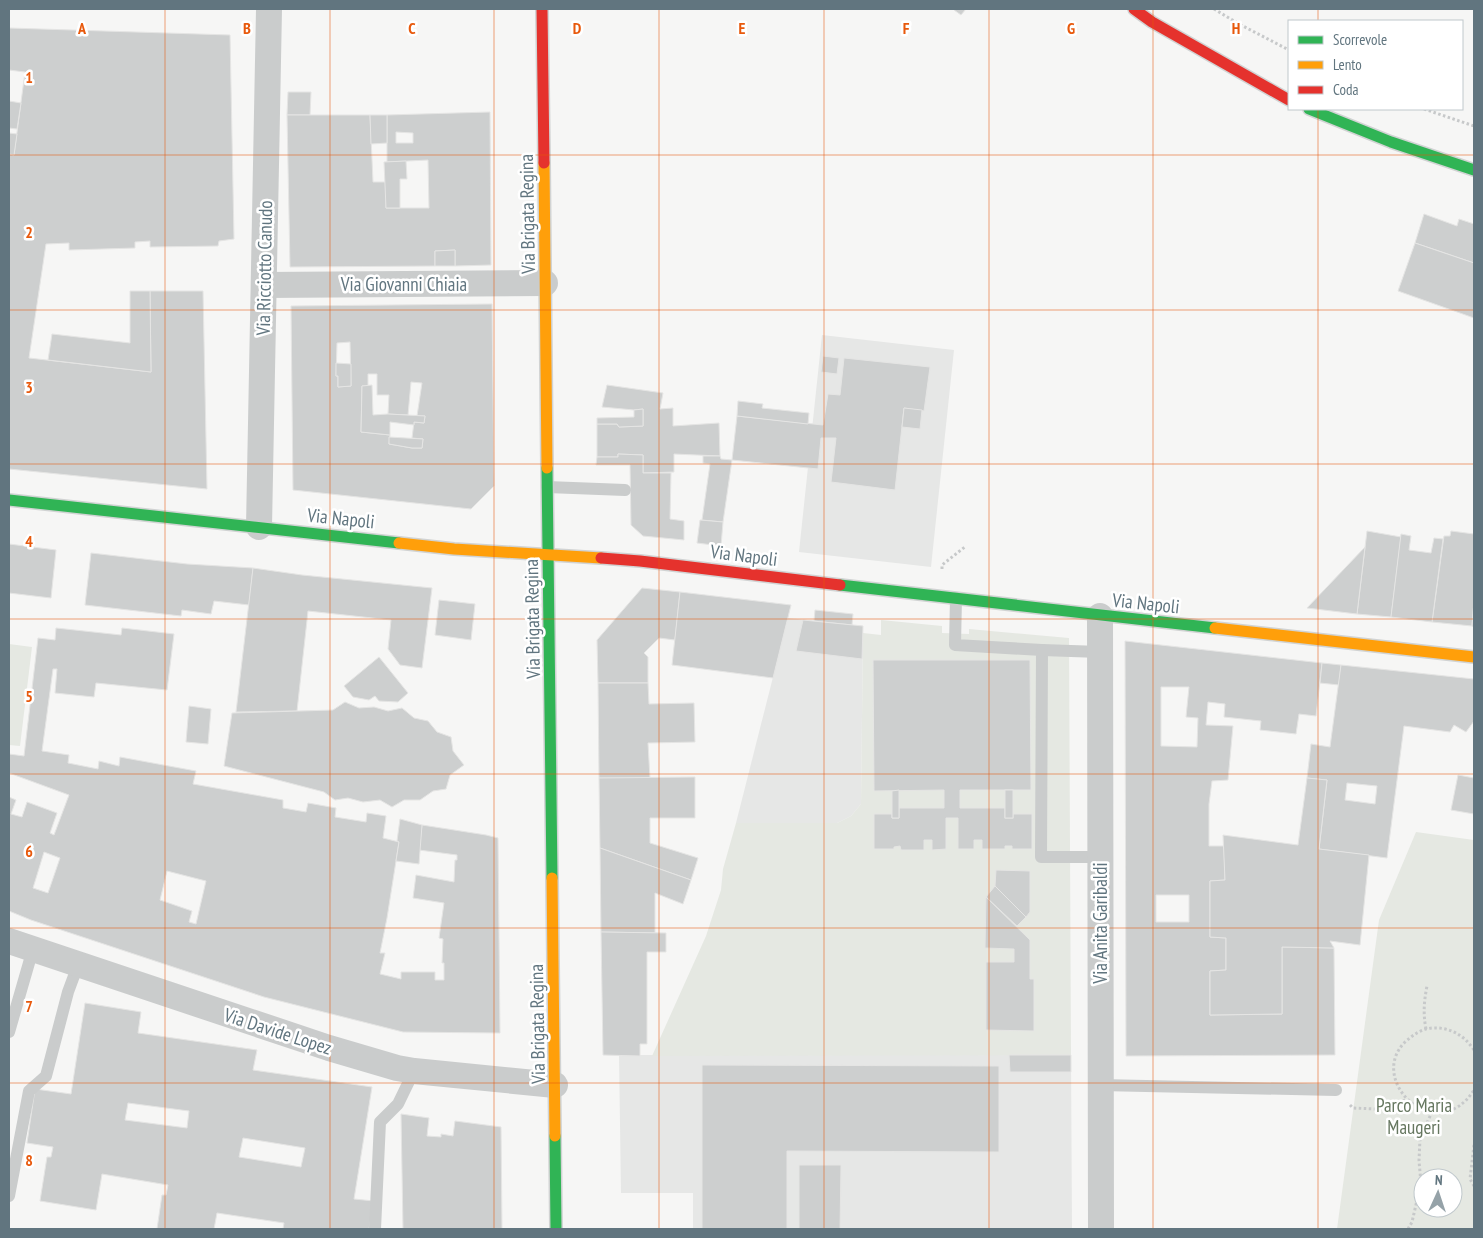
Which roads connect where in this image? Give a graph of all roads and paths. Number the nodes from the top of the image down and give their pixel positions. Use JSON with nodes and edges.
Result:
{"nodes":[{"id":1,"x":268,"y":9,"type":"edge"},
{"id":2,"x":542,"y":9,"type":"edge"},
{"id":3,"x":1134,"y":9,"type":"edge"},
{"id":4,"x":1214,"y":9,"type":"edge"},
{"id":5,"x":1288,"y":49,"type":"edge"},
{"id":6,"x":1288,"y":99,"type":"edge"},
{"id":7,"x":1311,"y":110,"type":"edge"},
{"id":8,"x":1427,"y":110,"type":"edge"},
{"id":9,"x":1474,"y":126,"type":"edge"},
{"id":10,"x":1474,"y":170,"type":"edge"},
{"id":11,"x":545,"y":283,"type":"junction"},
{"id":12,"x":264,"y":285,"type":"junction"},
{"id":13,"x":546,"y":487,"type":"junction"},
{"id":14,"x":624,"y":490,"type":"dead end"},
{"id":15,"x":9,"y":500,"type":"edge"},
{"id":16,"x":259,"y":527,"type":"junction"},
{"id":17,"x":549,"y":555,"type":"junction"},
{"id":18,"x":956,"y":598,"type":"junction"},
{"id":19,"x":1100,"y":616,"type":"junction"},
{"id":20,"x":1042,"y":650,"type":"junction"},
{"id":21,"x":1100,"y":652,"type":"junction"},
{"id":22,"x":1474,"y":657,"type":"edge"},
{"id":23,"x":1100,"y":857,"type":"junction"},
{"id":24,"x":9,"y":941,"type":"edge"},
{"id":25,"x":33,"y":949,"type":"junction"},
{"id":26,"x":78,"y":965,"type":"junction"},
{"id":27,"x":1427,"y":986,"type":"dead end"},
{"id":28,"x":1426,"y":1029,"type":"junction"},
{"id":29,"x":9,"y":1032,"type":"edge"},
{"id":30,"x":1474,"y":1050,"type":"edge"},
{"id":31,"x":414,"y":1071,"type":"junction"},
{"id":32,"x":1100,"y":1085,"type":"junction"},
{"id":33,"x":555,"y":1086,"type":"junction"},
{"id":34,"x":1336,"y":1090,"type":"joint"},
{"id":35,"x":1474,"y":1090,"type":"edge"},
{"id":36,"x":1406,"y":1100,"type":"junction"},
{"id":37,"x":1432,"y":1112,"type":"junction"},
{"id":38,"x":1474,"y":1145,"type":"edge"},
{"id":39,"x":1474,"y":1186,"type":"edge"},
{"id":40,"x":9,"y":1196,"type":"edge"},
{"id":41,"x":375,"y":1229,"type":"edge"},
{"id":42,"x":556,"y":1229,"type":"edge"},
{"id":43,"x":1101,"y":1229,"type":"edge"},
{"id":44,"x":1408,"y":1229,"type":"edge"}],
"edges":[{"from":1,"to":12,"type":"street","name":"Via Ricciotto Canudo"},
{"from":2,"to":11,"type":"main road","name":"Via Brigata Regina"},
{"from":3,"to":6,"type":"main road"},
{"from":4,"to":5,"type":"path"},
{"from":7,"to":10,"type":"main road"},
{"from":8,"to":9,"type":"path"},
{"from":11,"to":12,"type":"street","name":"Via Giovanni Chiaia"},
{"from":11,"to":13,"type":"main road","name":"Via Brigata Regina"},
{"from":12,"to":16,"type":"street","name":"Via Ricciotto Canudo"},
{"from":13,"to":14,"type":"lane"},
{"from":13,"to":17,"type":"main road","name":"Via Brigata Regina"},
{"from":15,"to":16,"type":"main road","name":"Via Napoli"},
{"from":16,"to":17,"type":"main road","name":"Via Napoli"},
{"from":17,"to":18,"type":"main road","name":"Via Napoli"},
{"from":17,"to":33,"type":"main road","name":"Via Brigata Regina"},
{"from":18,"to":19,"type":"main road","name":"Via Napoli"},
{"from":18,"to":20,"type":"lane"},
{"from":19,"to":21,"type":"street","name":"Via Anita Garibaldi"},
{"from":19,"to":22,"type":"main road","name":"Via Napoli"},
{"from":20,"to":21,"type":"lane"},
{"from":20,"to":23,"type":"lane"},
{"from":21,"to":23,"type":"street","name":"Via Anita Garibaldi"},
{"from":23,"to":32,"type":"street","name":"Via Anita Garibaldi"},
{"from":24,"to":25,"type":"street","name":"Via Davide Lopez"},
{"from":25,"to":26,"type":"street","name":"Via Davide Lopez"},
{"from":25,"to":29,"type":"lane"},
{"from":26,"to":31,"type":"street","name":"Via Davide Lopez"},
{"from":26,"to":40,"type":"lane"},
{"from":27,"to":28,"type":"path"},
{"from":28,"to":30,"type":"path"},
{"from":28,"to":36,"type":"path"},
{"from":31,"to":33,"type":"street","name":"Via Davide Lopez"},
{"from":31,"to":41,"type":"lane"},
{"from":32,"to":34,"type":"lane"},
{"from":32,"to":43,"type":"street","name":"Via Anita Garibaldi"},
{"from":33,"to":42,"type":"main road","name":"Via Brigata Regina"},
{"from":34,"to":36,"type":"path"},
{"from":35,"to":37,"type":"path"},
{"from":36,"to":37,"type":"path"},
{"from":37,"to":44,"type":"path"},
{"from":38,"to":39,"type":"path"}]}
